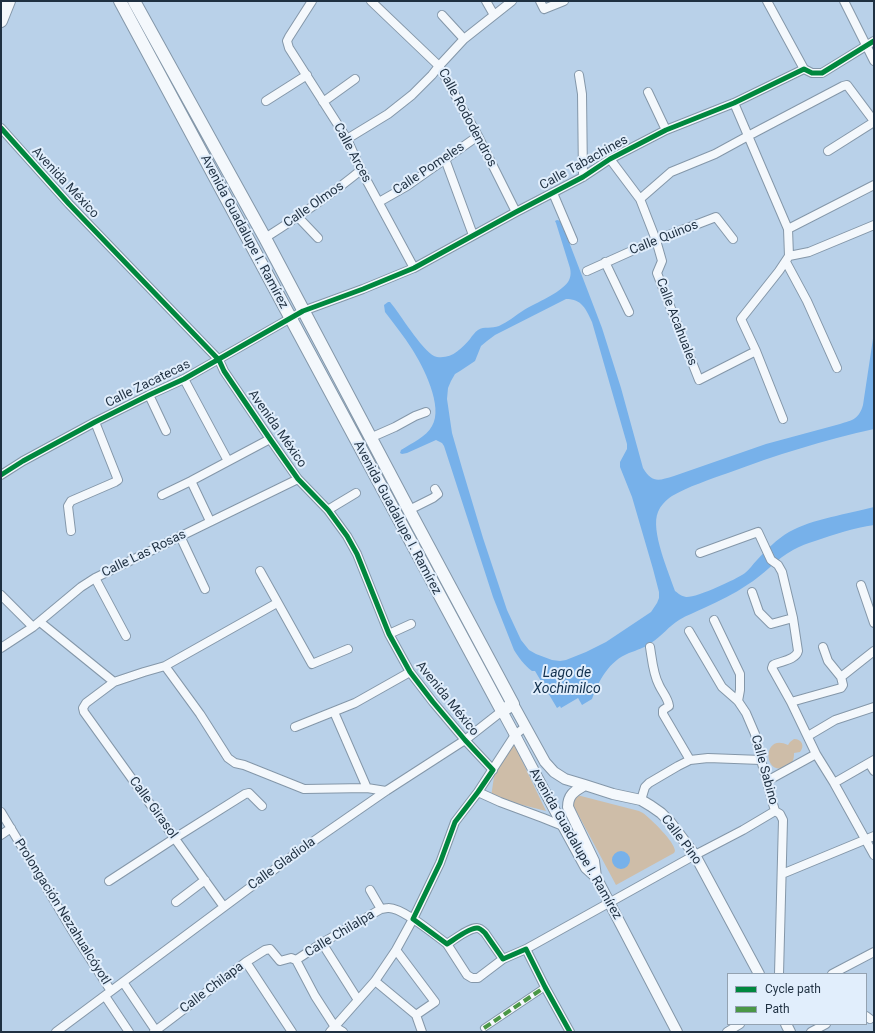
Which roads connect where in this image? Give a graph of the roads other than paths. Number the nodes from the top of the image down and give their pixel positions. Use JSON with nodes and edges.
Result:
{"nodes":[{"id":1,"x":9,"y":1,"type":"edge"},
{"id":2,"x":120,"y":1,"type":"edge"},
{"id":3,"x":134,"y":1,"type":"edge"},
{"id":4,"x":312,"y":1,"type":"edge"},
{"id":5,"x":371,"y":1,"type":"edge"},
{"id":6,"x":486,"y":1,"type":"edge"},
{"id":7,"x":512,"y":1,"type":"edge"},
{"id":8,"x":540,"y":1,"type":"edge"},
{"id":9,"x":564,"y":1,"type":"edge"},
{"id":10,"x":766,"y":1,"type":"edge"},
{"id":11,"x":844,"y":1,"type":"edge"},
{"id":12,"x":442,"y":15,"type":"dead end"},
{"id":13,"x":494,"y":15,"type":"junction"},
{"id":14,"x":1,"y":21,"type":"edge"},
{"id":15,"x":464,"y":39,"type":"junction"},
{"id":16,"x":874,"y":41,"type":"edge"},
{"id":17,"x":866,"y":45,"type":"junction"},
{"id":18,"x":874,"y":61,"type":"edge"},
{"id":19,"x":439,"y":66,"type":"junction"},
{"id":20,"x":804,"y":69,"type":"junction"},
{"id":21,"x":579,"y":75,"type":"dead end"},
{"id":22,"x":306,"y":76,"type":"junction"},
{"id":23,"x":355,"y":79,"type":"dead end"},
{"id":24,"x":648,"y":92,"type":"dead end"},
{"id":25,"x":266,"y":102,"type":"dead end"},
{"id":26,"x":323,"y":102,"type":"junction"},
{"id":27,"x":734,"y":104,"type":"junction"},
{"id":28,"x":874,"y":122,"type":"edge"},
{"id":29,"x":1,"y":128,"type":"edge"},
{"id":30,"x":666,"y":130,"type":"junction"},
{"id":31,"x":478,"y":136,"type":"junction"},
{"id":32,"x":748,"y":136,"type":"junction"},
{"id":33,"x":347,"y":139,"type":"junction"},
{"id":34,"x":828,"y":151,"type":"dead end"},
{"id":35,"x":445,"y":159,"type":"junction"},
{"id":36,"x":610,"y":159,"type":"junction"},
{"id":37,"x":361,"y":170,"type":"junction"},
{"id":38,"x":583,"y":177,"type":"junction"},
{"id":39,"x":874,"y":185,"type":"edge"},
{"id":40,"x":553,"y":194,"type":"junction"},
{"id":41,"x":640,"y":199,"type":"junction"},
{"id":42,"x":379,"y":202,"type":"junction"},
{"id":43,"x":516,"y":212,"type":"junction"},
{"id":44,"x":298,"y":217,"type":"junction"},
{"id":45,"x":874,"y":226,"type":"edge"},
{"id":46,"x":788,"y":229,"type":"junction"},
{"id":47,"x":473,"y":235,"type":"junction"},
{"id":48,"x":265,"y":238,"type":"junction"},
{"id":49,"x":318,"y":238,"type":"dead end"},
{"id":50,"x":733,"y":239,"type":"dead end"},
{"id":51,"x":573,"y":240,"type":"dead end"},
{"id":52,"x":656,"y":240,"type":"junction"},
{"id":53,"x":787,"y":259,"type":"junction"},
{"id":54,"x":605,"y":262,"type":"junction"},
{"id":55,"x":414,"y":268,"type":"junction"},
{"id":56,"x":587,"y":271,"type":"dead end"},
{"id":57,"x":303,"y":311,"type":"junction"},
{"id":58,"x":629,"y":312,"type":"dead end"},
{"id":59,"x":290,"y":318,"type":"junction"},
{"id":60,"x":756,"y":351,"type":"junction"},
{"id":61,"x":219,"y":360,"type":"junction"},
{"id":62,"x":837,"y":368,"type":"dead end"},
{"id":63,"x":184,"y":379,"type":"junction"},
{"id":64,"x":149,"y":394,"type":"junction"},
{"id":65,"x":426,"y":412,"type":"dead end"},
{"id":66,"x":782,"y":419,"type":"dead end"},
{"id":67,"x":95,"y":422,"type":"junction"},
{"id":68,"x":166,"y":431,"type":"dead end"},
{"id":69,"x":370,"y":438,"type":"junction"},
{"id":70,"x":270,"y":439,"type":"junction"},
{"id":71,"x":228,"y":461,"type":"junction"},
{"id":72,"x":1,"y":475,"type":"edge"},
{"id":73,"x":298,"y":479,"type":"junction"},
{"id":74,"x":191,"y":481,"type":"junction"},
{"id":75,"x":435,"y":489,"type":"dead end"},
{"id":76,"x":356,"y":493,"type":"dead end"},
{"id":77,"x":162,"y":495,"type":"dead end"},
{"id":78,"x":328,"y":510,"type":"junction"},
{"id":79,"x":408,"y":510,"type":"junction"},
{"id":80,"x":210,"y":521,"type":"junction"},
{"id":81,"x":71,"y":531,"type":"dead end"},
{"id":82,"x":180,"y":536,"type":"junction"},
{"id":83,"x":700,"y":553,"type":"dead end"},
{"id":84,"x":260,"y":571,"type":"dead end"},
{"id":85,"x":95,"y":578,"type":"junction"},
{"id":86,"x":861,"y":586,"type":"dead end"},
{"id":87,"x":205,"y":589,"type":"dead end"},
{"id":88,"x":752,"y":592,"type":"dead end"},
{"id":89,"x":1,"y":595,"type":"edge"},
{"id":90,"x":277,"y":603,"type":"junction"},
{"id":91,"x":793,"y":618,"type":"junction"},
{"id":92,"x":714,"y":620,"type":"dead end"},
{"id":93,"x":40,"y":622,"type":"junction"},
{"id":94,"x":874,"y":622,"type":"edge"},
{"id":95,"x":411,"y":624,"type":"dead end"},
{"id":96,"x":33,"y":627,"type":"junction"},
{"id":97,"x":689,"y":631,"type":"dead end"},
{"id":98,"x":389,"y":634,"type":"junction"},
{"id":99,"x":126,"y":636,"type":"dead end"},
{"id":100,"x":650,"y":647,"type":"dead end"},
{"id":101,"x":823,"y":647,"type":"dead end"},
{"id":102,"x":1,"y":648,"type":"edge"},
{"id":103,"x":348,"y":649,"type":"dead end"},
{"id":104,"x":874,"y":651,"type":"edge"},
{"id":105,"x":165,"y":666,"type":"junction"},
{"id":106,"x":410,"y":672,"type":"junction"},
{"id":107,"x":841,"y":677,"type":"junction"},
{"id":108,"x":114,"y":682,"type":"junction"},
{"id":109,"x":738,"y":701,"type":"junction"},
{"id":110,"x":791,"y":702,"type":"junction"},
{"id":111,"x":513,"y":704,"type":"junction"},
{"id":112,"x":874,"y":707,"type":"edge"},
{"id":113,"x":502,"y":711,"type":"junction"},
{"id":114,"x":334,"y":712,"type":"junction"},
{"id":115,"x":525,"y":727,"type":"junction"},
{"id":116,"x":295,"y":728,"type":"dead end"},
{"id":117,"x":515,"y":735,"type":"junction"},
{"id":118,"x":808,"y":736,"type":"junction"},
{"id":119,"x":465,"y":740,"type":"junction"},
{"id":120,"x":816,"y":754,"type":"junction"},
{"id":121,"x":690,"y":760,"type":"junction"},
{"id":122,"x":761,"y":760,"type":"junction"},
{"id":123,"x":871,"y":762,"type":"edge"},
{"id":124,"x":493,"y":770,"type":"junction"},
{"id":125,"x":874,"y":770,"type":"edge"},
{"id":126,"x":767,"y":781,"type":"junction"},
{"id":127,"x":834,"y":783,"type":"junction"},
{"id":128,"x":585,"y":785,"type":"junction"},
{"id":129,"x":367,"y":788,"type":"junction"},
{"id":130,"x":386,"y":791,"type":"junction"},
{"id":131,"x":478,"y":792,"type":"junction"},
{"id":132,"x":641,"y":800,"type":"junction"},
{"id":133,"x":262,"y":806,"type":"dead end"},
{"id":134,"x":776,"y":811,"type":"junction"},
{"id":135,"x":1,"y":812,"type":"edge"},
{"id":136,"x":563,"y":826,"type":"junction"},
{"id":137,"x":11,"y":828,"type":"junction"},
{"id":138,"x":1,"y":835,"type":"edge"},
{"id":139,"x":874,"y":836,"type":"edge"},
{"id":140,"x":175,"y":838,"type":"junction"},
{"id":141,"x":865,"y":839,"type":"junction"},
{"id":142,"x":695,"y":855,"type":"junction"},
{"id":143,"x":874,"y":855,"type":"edge"},
{"id":144,"x":782,"y":874,"type":"junction"},
{"id":145,"x":596,"y":877,"type":"junction"},
{"id":146,"x":205,"y":880,"type":"junction"},
{"id":147,"x":109,"y":881,"type":"dead end"},
{"id":148,"x":370,"y":890,"type":"dead end"},
{"id":149,"x":176,"y":902,"type":"dead end"},
{"id":150,"x":610,"y":902,"type":"junction"},
{"id":151,"x":224,"y":907,"type":"junction"},
{"id":152,"x":381,"y":909,"type":"junction"},
{"id":153,"x":413,"y":919,"type":"junction"},
{"id":154,"x":322,"y":943,"type":"junction"},
{"id":155,"x":447,"y":944,"type":"junction"},
{"id":156,"x":270,"y":949,"type":"joint"},
{"id":157,"x":526,"y":949,"type":"junction"},
{"id":158,"x":396,"y":950,"type":"junction"},
{"id":159,"x":874,"y":952,"type":"edge"},
{"id":160,"x":503,"y":959,"type":"junction"},
{"id":161,"x":296,"y":960,"type":"junction"},
{"id":162,"x":246,"y":962,"type":"junction"},
{"id":163,"x":758,"y":973,"type":"edge"},
{"id":164,"x":779,"y":973,"type":"edge"},
{"id":165,"x":834,"y":973,"type":"edge"},
{"id":166,"x":375,"y":981,"type":"junction"},
{"id":167,"x":123,"y":982,"type":"junction"},
{"id":168,"x":546,"y":987,"type":"junction"},
{"id":169,"x":108,"y":993,"type":"junction"},
{"id":170,"x":358,"y":1000,"type":"junction"},
{"id":171,"x":416,"y":1015,"type":"junction"},
{"id":172,"x":738,"y":1025,"type":"edge"},
{"id":173,"x":824,"y":1025,"type":"edge"},
{"id":174,"x":484,"y":1028,"type":"dead end"},
{"id":175,"x":333,"y":1029,"type":"edge"},
{"id":176,"x":56,"y":1032,"type":"edge"},
{"id":177,"x":129,"y":1032,"type":"edge"},
{"id":178,"x":155,"y":1032,"type":"edge"},
{"id":179,"x":292,"y":1032,"type":"edge"},
{"id":180,"x":343,"y":1032,"type":"edge"},
{"id":181,"x":422,"y":1032,"type":"edge"},
{"id":182,"x":570,"y":1032,"type":"edge"},
{"id":183,"x":677,"y":1032,"type":"edge"},
{"id":184,"x":727,"y":1032,"type":"edge"},
{"id":185,"x":811,"y":1032,"type":"edge"}],
"edges":[{"from":1,"to":14,"type":"main road"},
{"from":2,"to":59,"type":"main road","name":"Avenida Guadalupe I. Ramírez"},
{"from":3,"to":48,"type":"main road","name":"Avenida Guadalupe I. Ramírez"},
{"from":4,"to":22,"type":"street","name":"Calle Arces"},
{"from":5,"to":19,"type":"street","name":"Calle Rododendros"},
{"from":6,"to":13,"type":"street"},
{"from":7,"to":13,"type":"street"},
{"from":8,"to":9,"type":"street"},
{"from":10,"to":20,"type":"street"},
{"from":11,"to":17,"type":"street"},
{"from":12,"to":15,"type":"street"},
{"from":13,"to":15,"type":"street"},
{"from":15,"to":19,"type":"street"},
{"from":16,"to":17,"type":"street"},
{"from":17,"to":18,"type":"street"},
{"from":17,"to":20,"type":"street"},
{"from":19,"to":31,"type":"street","name":"Calle Rododendros"},
{"from":19,"to":33,"type":"street"},
{"from":20,"to":27,"type":"street","name":"Calle Tabachines"},
{"from":21,"to":38,"type":"street"},
{"from":22,"to":25,"type":"street"},
{"from":22,"to":26,"type":"street","name":"Calle Arces"},
{"from":23,"to":26,"type":"street"},
{"from":24,"to":30,"type":"street"},
{"from":26,"to":33,"type":"street","name":"Calle Arces"},
{"from":27,"to":30,"type":"street","name":"Calle Tabachines"},
{"from":27,"to":32,"type":"street"},
{"from":28,"to":32,"type":"street"},
{"from":28,"to":34,"type":"street"},
{"from":29,"to":61,"type":"street","name":"Avenida México"},
{"from":30,"to":36,"type":"street","name":"Calle Tabachines"},
{"from":31,"to":35,"type":"street","name":"Calle Pomeles"},
{"from":31,"to":43,"type":"street","name":"Calle Rododendros"},
{"from":32,"to":41,"type":"street"},
{"from":32,"to":46,"type":"street"},
{"from":33,"to":37,"type":"street","name":"Calle Arces"},
{"from":35,"to":42,"type":"street","name":"Calle Pomeles"},
{"from":35,"to":47,"type":"street"},
{"from":36,"to":38,"type":"street","name":"Calle Tabachines"},
{"from":36,"to":41,"type":"street","name":"Calle Acahuales"},
{"from":37,"to":42,"type":"street","name":"Calle Arces"},
{"from":37,"to":44,"type":"street","name":"Calle Olmos"},
{"from":38,"to":40,"type":"street","name":"Calle Tabachines"},
{"from":39,"to":46,"type":"street"},
{"from":40,"to":43,"type":"street","name":"Calle Tabachines"},
{"from":40,"to":51,"type":"street"},
{"from":41,"to":52,"type":"street","name":"Calle Acahuales"},
{"from":42,"to":55,"type":"street","name":"Calle Arces"},
{"from":43,"to":47,"type":"street","name":"Calle Tabachines"},
{"from":44,"to":48,"type":"street","name":"Calle Olmos"},
{"from":44,"to":49,"type":"street"},
{"from":45,"to":53,"type":"street"},
{"from":46,"to":53,"type":"street"},
{"from":47,"to":55,"type":"street","name":"Calle Tabachines"},
{"from":48,"to":57,"type":"main road","name":"Avenida Guadalupe I. Ramírez"},
{"from":50,"to":52,"type":"street","name":"Calle Quinos"},
{"from":52,"to":54,"type":"street","name":"Calle Quinos"},
{"from":52,"to":60,"type":"street","name":"Calle Acahuales"},
{"from":53,"to":60,"type":"street"},
{"from":53,"to":62,"type":"street"},
{"from":54,"to":56,"type":"street","name":"Calle Quinos"},
{"from":54,"to":58,"type":"street"},
{"from":55,"to":57,"type":"street","name":"Calle Tabachines"},
{"from":57,"to":59,"type":"street","name":"Calle Zacatecas"},
{"from":57,"to":69,"type":"main road","name":"Avenida Guadalupe I. Ramírez"},
{"from":59,"to":61,"type":"street","name":"Calle Zacatecas"},
{"from":59,"to":113,"type":"main road","name":"Avenida Guadalupe I. Ramírez"},
{"from":60,"to":66,"type":"street"},
{"from":61,"to":63,"type":"street","name":"Calle Zacatecas"},
{"from":61,"to":70,"type":"street","name":"Avenida México"},
{"from":63,"to":64,"type":"street","name":"Calle Zacatecas"},
{"from":63,"to":71,"type":"street"},
{"from":64,"to":67,"type":"street","name":"Calle Zacatecas"},
{"from":64,"to":68,"type":"street"},
{"from":65,"to":69,"type":"street"},
{"from":67,"to":72,"type":"street","name":"Calle Zacatecas"},
{"from":67,"to":81,"type":"street"},
{"from":69,"to":79,"type":"main road","name":"Avenida Guadalupe I. Ramírez"},
{"from":70,"to":71,"type":"street"},
{"from":70,"to":73,"type":"street","name":"Avenida México"},
{"from":71,"to":74,"type":"street"},
{"from":73,"to":78,"type":"street","name":"Avenida México"},
{"from":73,"to":80,"type":"street","name":"Calle Las Rosas"},
{"from":74,"to":77,"type":"street"},
{"from":74,"to":80,"type":"street"},
{"from":75,"to":79,"type":"street"},
{"from":76,"to":78,"type":"street"},
{"from":78,"to":98,"type":"street","name":"Avenida México"},
{"from":79,"to":111,"type":"main road","name":"Avenida Guadalupe I. Ramírez"},
{"from":80,"to":82,"type":"street","name":"Calle Las Rosas"},
{"from":82,"to":85,"type":"street","name":"Calle Las Rosas"},
{"from":82,"to":87,"type":"street"},
{"from":83,"to":91,"type":"street"},
{"from":84,"to":90,"type":"street"},
{"from":85,"to":93,"type":"street","name":"Calle Las Rosas"},
{"from":85,"to":99,"type":"street"},
{"from":86,"to":94,"type":"street"},
{"from":88,"to":91,"type":"street"},
{"from":89,"to":96,"type":"street"},
{"from":90,"to":103,"type":"street"},
{"from":90,"to":105,"type":"street"},
{"from":91,"to":110,"type":"street"},
{"from":92,"to":109,"type":"street"},
{"from":93,"to":96,"type":"street","name":"Calle Las Rosas"},
{"from":93,"to":108,"type":"street"},
{"from":95,"to":98,"type":"street"},
{"from":96,"to":102,"type":"street","name":"Calle Las Rosas"},
{"from":97,"to":109,"type":"street","name":"Calle Sabino"},
{"from":98,"to":106,"type":"street","name":"Avenida México"},
{"from":100,"to":121,"type":"street"},
{"from":101,"to":107,"type":"street"},
{"from":104,"to":107,"type":"street"},
{"from":105,"to":108,"type":"street"},
{"from":105,"to":129,"type":"street"},
{"from":106,"to":114,"type":"street"},
{"from":106,"to":119,"type":"street","name":"Avenida México"},
{"from":107,"to":110,"type":"street"},
{"from":108,"to":140,"type":"street","name":"Calle Girasol"},
{"from":109,"to":122,"type":"street","name":"Calle Sabino"},
{"from":110,"to":118,"type":"street"},
{"from":111,"to":113,"type":"main road","name":"Calle Gladiola"},
{"from":111,"to":115,"type":"street","name":"Avenida Guadalupe I. Ramírez"},
{"from":112,"to":118,"type":"street"},
{"from":113,"to":117,"type":"street","name":"Avenida Guadalupe I. Ramírez"},
{"from":113,"to":119,"type":"street","name":"Calle Gladiola"},
{"from":114,"to":116,"type":"street"},
{"from":114,"to":129,"type":"street"},
{"from":115,"to":117,"type":"street"},
{"from":115,"to":128,"type":"street","name":"Calle Pino"},
{"from":117,"to":124,"type":"street"},
{"from":117,"to":136,"type":"street","name":"Avenida Guadalupe I. Ramírez"},
{"from":118,"to":120,"type":"street"},
{"from":119,"to":124,"type":"street","name":"Avenida México"},
{"from":119,"to":130,"type":"street","name":"Calle Gladiola"},
{"from":120,"to":126,"type":"street"},
{"from":120,"to":127,"type":"street"},
{"from":121,"to":122,"type":"street"},
{"from":121,"to":132,"type":"street"},
{"from":122,"to":126,"type":"street","name":"Calle Sabino"},
{"from":123,"to":125,"type":"street"},
{"from":123,"to":127,"type":"street"},
{"from":124,"to":131,"type":"street"},
{"from":126,"to":134,"type":"street","name":"Calle Sabino"},
{"from":127,"to":141,"type":"street"},
{"from":128,"to":132,"type":"street","name":"Calle Pino"},
{"from":128,"to":145,"type":"street"},
{"from":129,"to":130,"type":"street"},
{"from":130,"to":151,"type":"street","name":"Calle Gladiola"},
{"from":131,"to":136,"type":"street"},
{"from":131,"to":153,"type":"street"},
{"from":132,"to":142,"type":"street","name":"Calle Pino"},
{"from":133,"to":140,"type":"street"},
{"from":134,"to":142,"type":"street"},
{"from":134,"to":144,"type":"street","name":"Calle Sabino"},
{"from":135,"to":137,"type":"street","name":"Prolongación Nezahualcóyotl"},
{"from":136,"to":145,"type":"street","name":"Avenida Guadalupe I. Ramírez"},
{"from":137,"to":138,"type":"street"},
{"from":137,"to":169,"type":"street","name":"Prolongación Nezahualcóyotl"},
{"from":139,"to":141,"type":"street"},
{"from":140,"to":146,"type":"street","name":"Calle Girasol"},
{"from":140,"to":147,"type":"street"},
{"from":141,"to":143,"type":"street"},
{"from":141,"to":144,"type":"street"},
{"from":142,"to":150,"type":"street"},
{"from":142,"to":163,"type":"street","name":"Calle Pino"},
{"from":144,"to":164,"type":"street","name":"Calle Sabino"},
{"from":145,"to":150,"type":"street","name":"Avenida Guadalupe I. Ramírez"},
{"from":146,"to":149,"type":"street"},
{"from":146,"to":151,"type":"street","name":"Calle Girasol"},
{"from":148,"to":152,"type":"street"},
{"from":150,"to":157,"type":"street"},
{"from":150,"to":183,"type":"street","name":"Avenida Guadalupe I. Ramírez"},
{"from":151,"to":167,"type":"street","name":"Calle Gladiola"},
{"from":152,"to":153,"type":"street","name":"Calle Chilalpa"},
{"from":152,"to":154,"type":"street","name":"Calle Chilalpa"},
{"from":153,"to":155,"type":"street","name":"Calle Chilalpa"},
{"from":153,"to":158,"type":"street"},
{"from":154,"to":161,"type":"street","name":"Calle Chilalpa"},
{"from":154,"to":170,"type":"street"},
{"from":155,"to":160,"type":"street"},
{"from":155,"to":160,"type":"street"},
{"from":156,"to":161,"type":"street","name":"Calle Chilalpa"},
{"from":156,"to":162,"type":"street","name":"Calle Chilapa"},
{"from":157,"to":160,"type":"street"},
{"from":157,"to":168,"type":"street"},
{"from":158,"to":166,"type":"street"},
{"from":158,"to":171,"type":"street"},
{"from":159,"to":165,"type":"street"},
{"from":161,"to":175,"type":"street"},
{"from":162,"to":178,"type":"street","name":"Calle Chilapa"},
{"from":162,"to":179,"type":"street"},
{"from":166,"to":170,"type":"street"},
{"from":166,"to":171,"type":"street"},
{"from":167,"to":169,"type":"street","name":"Calle Gladiola"},
{"from":167,"to":178,"type":"street","name":"Calle Chilapa"},
{"from":168,"to":174,"type":"street"},
{"from":168,"to":182,"type":"street"},
{"from":169,"to":176,"type":"street","name":"Calle Gladiola"},
{"from":169,"to":177,"type":"street","name":"Prolongación Nezahualcóyotl"},
{"from":170,"to":175,"type":"street"},
{"from":171,"to":181,"type":"street"},
{"from":172,"to":184,"type":"street"},
{"from":173,"to":185,"type":"street"},
{"from":175,"to":180,"type":"street"}]}
